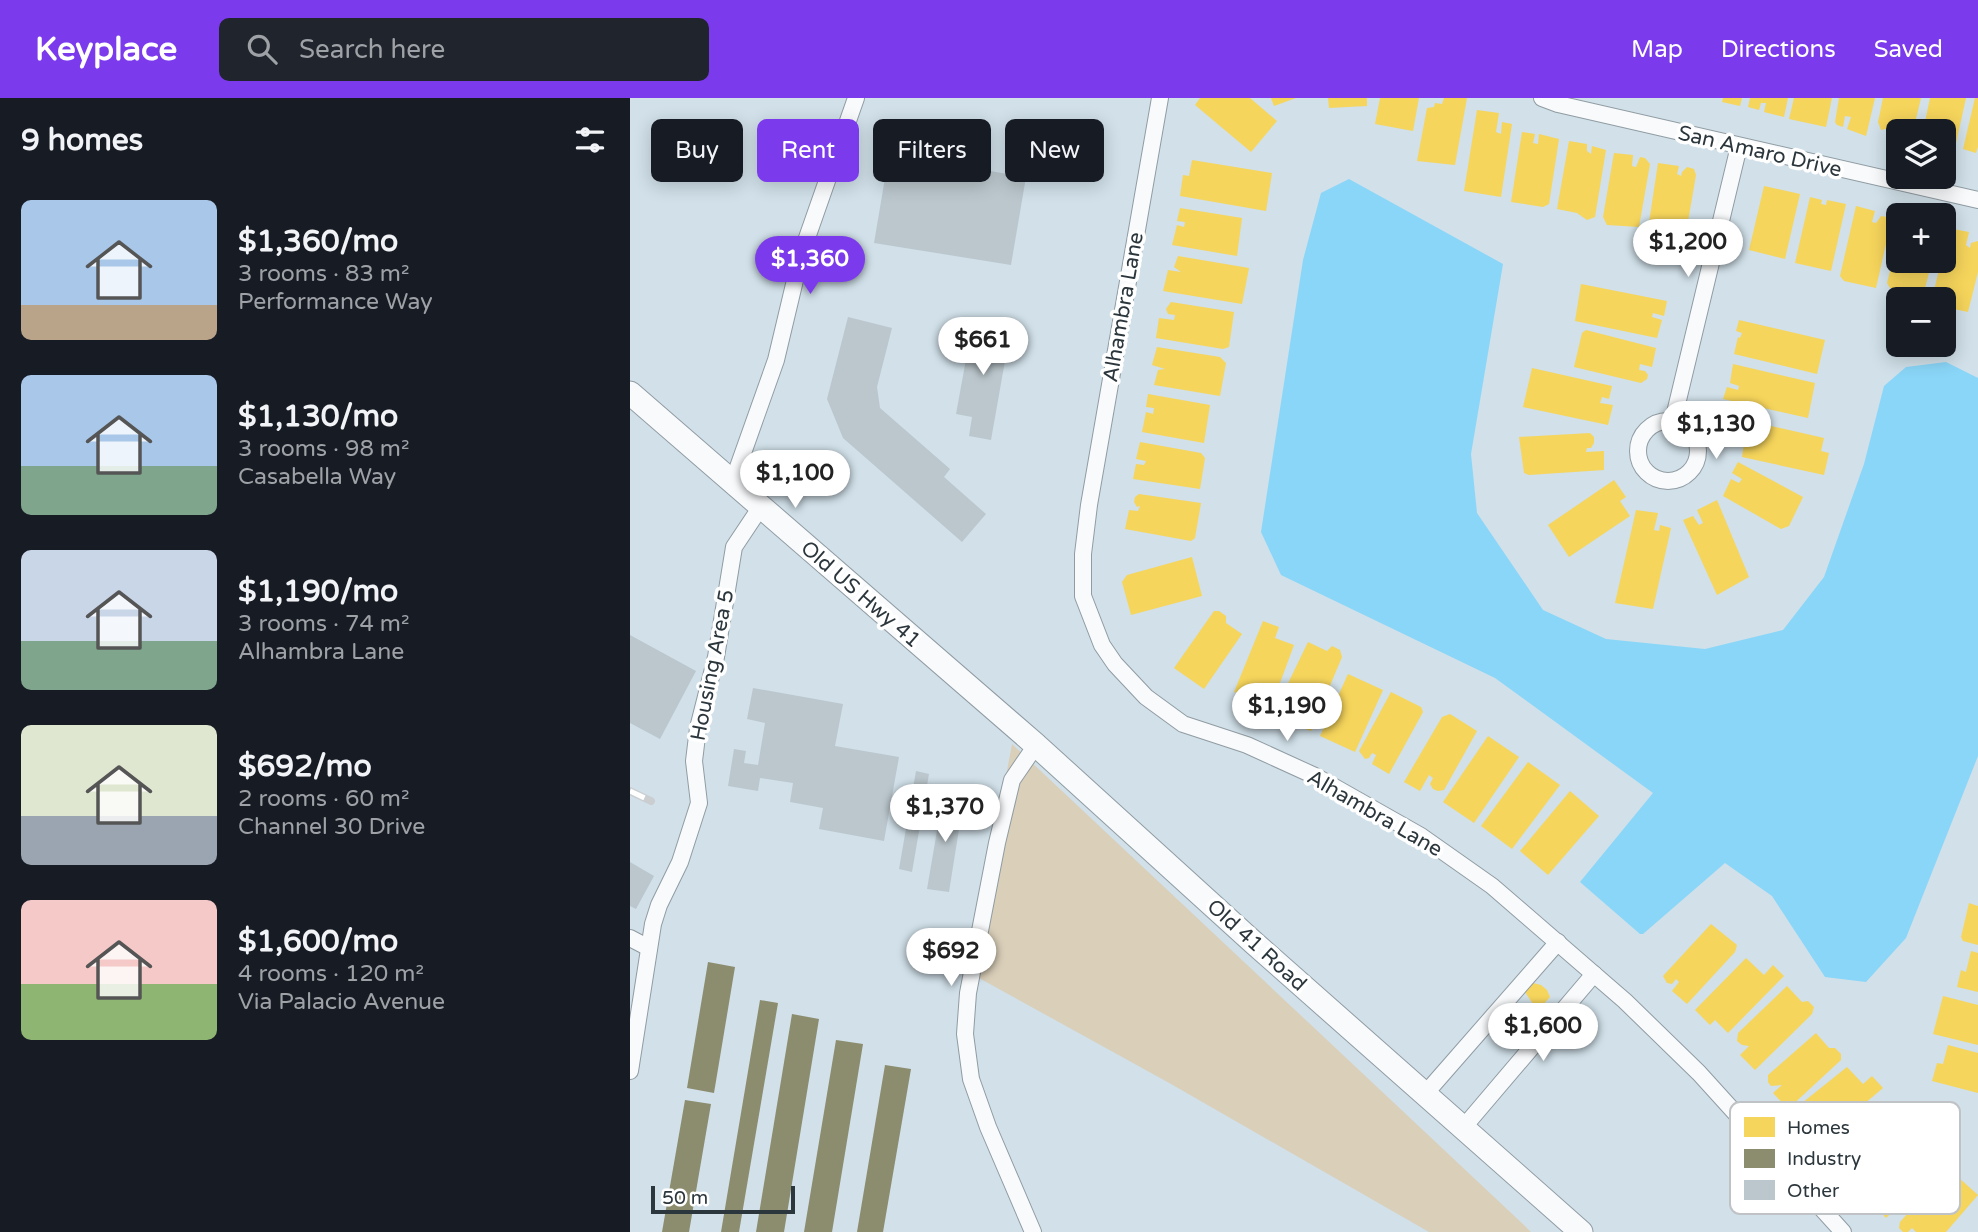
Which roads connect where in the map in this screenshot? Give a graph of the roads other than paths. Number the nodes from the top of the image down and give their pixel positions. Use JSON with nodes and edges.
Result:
{"nodes":[{"id":1,"x":856,"y":98,"type":"edge"},
{"id":2,"x":1160,"y":98,"type":"edge"},
{"id":3,"x":1542,"y":98,"type":"edge"},
{"id":4,"x":1739,"y":146,"type":"junction"},
{"id":5,"x":1978,"y":200,"type":"edge"},
{"id":6,"x":630,"y":393,"type":"edge"},
{"id":7,"x":1673,"y":421,"type":"dead end"},
{"id":8,"x":733,"y":484,"type":"junction"},
{"id":9,"x":760,"y":508,"type":"junction"},
{"id":10,"x":934,"y":657,"type":"joint"},
{"id":11,"x":1036,"y":745,"type":"junction"},
{"id":12,"x":630,"y":938,"type":"edge"},
{"id":13,"x":1558,"y":942,"type":"junction"},
{"id":14,"x":649,"y":948,"type":"junction"},
{"id":15,"x":1594,"y":974,"type":"junction"},
{"id":16,"x":632,"y":1049,"type":"edge"},
{"id":17,"x":630,"y":1070,"type":"edge"},
{"id":18,"x":1425,"y":1094,"type":"junction"},
{"id":19,"x":1730,"y":1107,"type":"edge"},
{"id":20,"x":1463,"y":1129,"type":"junction"},
{"id":21,"x":1827,"y":1214,"type":"edge"},
{"id":22,"x":1033,"y":1232,"type":"edge"},
{"id":23,"x":1581,"y":1232,"type":"edge"},
{"id":24,"x":1843,"y":1232,"type":"edge"}],
"edges":[{"from":1,"to":8,"type":"street"},
{"from":2,"to":13,"type":"street","name":"Alhambra Lane"},
{"from":3,"to":4,"type":"street","name":"San Amaro Drive"},
{"from":4,"to":5,"type":"street","name":"San Amaro Drive"},
{"from":4,"to":7,"type":"street"},
{"from":6,"to":8,"type":"street","name":"Old US Hwy 41"},
{"from":8,"to":9,"type":"street","name":"Old US Hwy 41"},
{"from":9,"to":10,"type":"street","name":"Old US Hwy 41"},
{"from":9,"to":14,"type":"street","name":"Housing Area 5"},
{"from":10,"to":11,"type":"street","name":"Old 41 Road"},
{"from":11,"to":18,"type":"street","name":"Old 41 Road"},
{"from":11,"to":22,"type":"street"},
{"from":12,"to":14,"type":"street"},
{"from":13,"to":15,"type":"street","name":"Alhambra Lane"},
{"from":13,"to":18,"type":"street"},
{"from":14,"to":16,"type":"street","name":"Housing Area 5"},
{"from":15,"to":19,"type":"street","name":"Alhambra Lane"},
{"from":15,"to":20,"type":"street"},
{"from":16,"to":17,"type":"street","name":"Housing Area 5"},
{"from":18,"to":20,"type":"street","name":"Old 41 Road"},
{"from":20,"to":23,"type":"street","name":"Old 41 Road"},
{"from":21,"to":24,"type":"street","name":"Alhambra Lane"}]}
